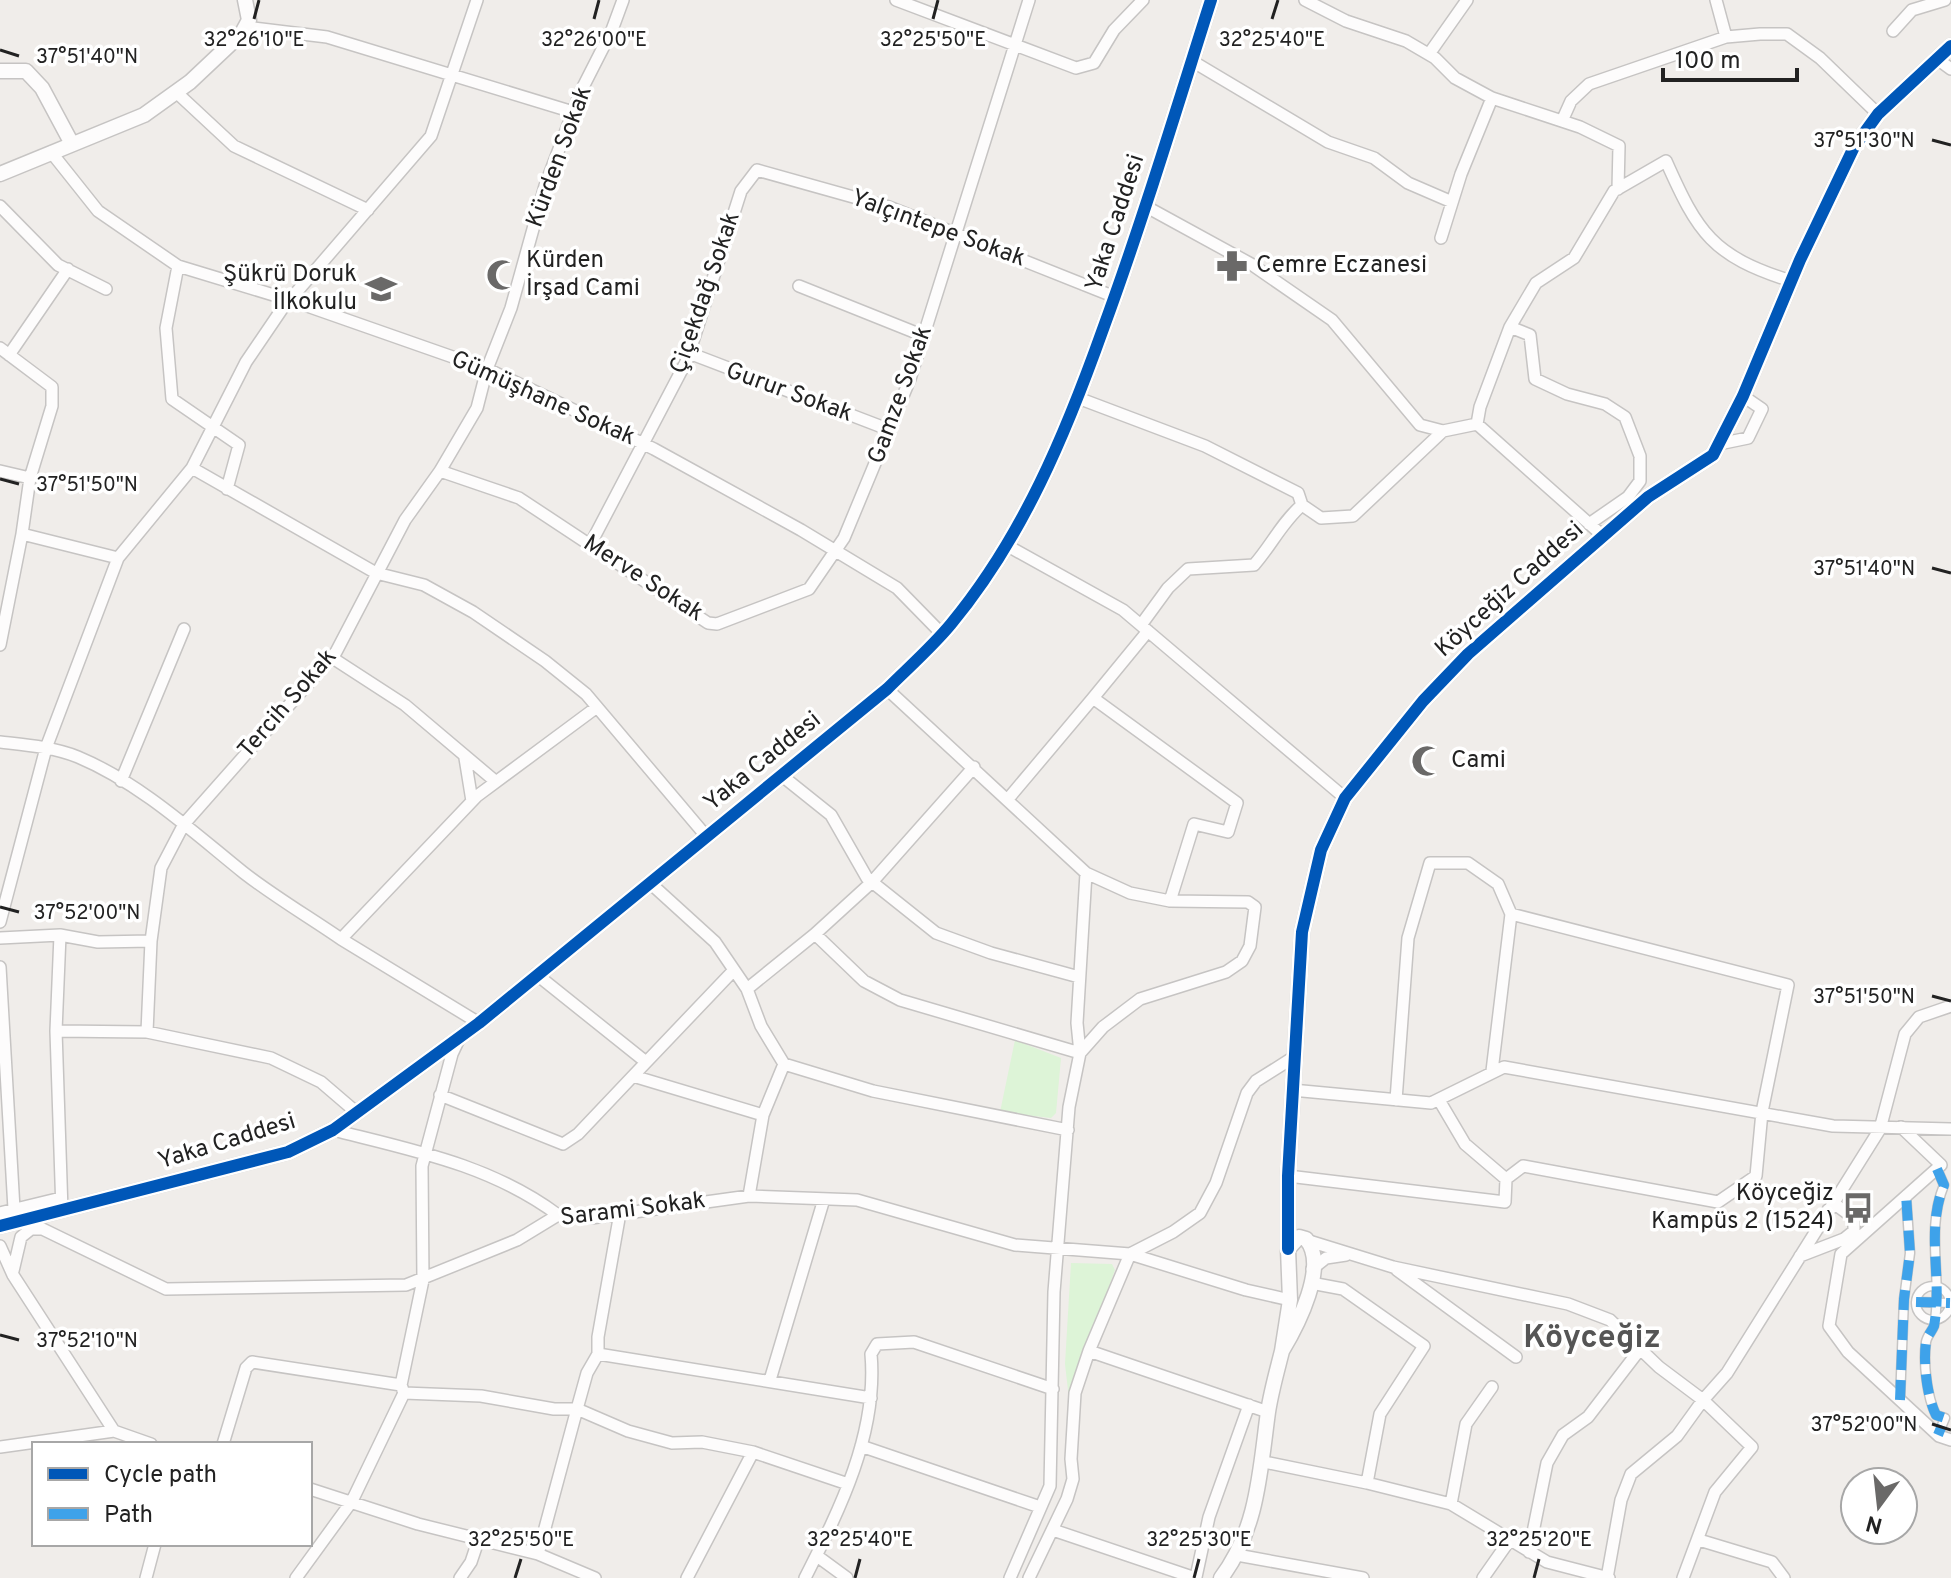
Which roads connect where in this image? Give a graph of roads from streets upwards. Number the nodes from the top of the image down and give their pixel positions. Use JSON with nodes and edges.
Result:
{"nodes":[{"id":1,"x":245,"y":0,"type":"edge"},
{"id":2,"x":477,"y":0,"type":"edge"},
{"id":3,"x":623,"y":0,"type":"edge"},
{"id":4,"x":896,"y":0,"type":"edge"},
{"id":5,"x":1029,"y":0,"type":"edge"},
{"id":6,"x":1143,"y":0,"type":"edge"},
{"id":7,"x":1211,"y":0,"type":"edge"},
{"id":8,"x":1305,"y":0,"type":"edge"},
{"id":9,"x":1467,"y":0,"type":"edge"},
{"id":10,"x":1716,"y":0,"type":"edge"},
{"id":11,"x":1945,"y":0,"type":"edge"},
{"id":12,"x":245,"y":27,"type":"junction"},
{"id":13,"x":1893,"y":31,"type":"dead end"},
{"id":14,"x":1726,"y":37,"type":"junction"},
{"id":15,"x":1016,"y":43,"type":"junction"},
{"id":16,"x":1951,"y":45,"type":"edge"},
{"id":17,"x":1429,"y":54,"type":"junction"},
{"id":18,"x":1936,"y":58,"type":"junction"},
{"id":19,"x":1192,"y":61,"type":"junction"},
{"id":20,"x":1951,"y":69,"type":"edge"},
{"id":21,"x":0,"y":71,"type":"edge"},
{"id":22,"x":453,"y":76,"type":"junction"},
{"id":23,"x":176,"y":92,"type":"junction"},
{"id":24,"x":1492,"y":98,"type":"junction"},
{"id":25,"x":573,"y":112,"type":"junction"},
{"id":26,"x":1878,"y":114,"type":"junction"},
{"id":27,"x":1562,"y":121,"type":"junction"},
{"id":28,"x":72,"y":144,"type":"junction"},
{"id":29,"x":51,"y":152,"type":"junction"},
{"id":30,"x":757,"y":170,"type":"joint"},
{"id":31,"x":0,"y":174,"type":"edge"},
{"id":32,"x":1618,"y":189,"type":"junction"},
{"id":33,"x":1452,"y":202,"type":"junction"},
{"id":34,"x":0,"y":206,"type":"edge"},
{"id":35,"x":1145,"y":206,"type":"junction"},
{"id":36,"x":368,"y":210,"type":"junction"},
{"id":37,"x":957,"y":233,"type":"junction"},
{"id":38,"x":1441,"y":238,"type":"dead end"},
{"id":39,"x":178,"y":266,"type":"junction"},
{"id":40,"x":68,"y":269,"type":"junction"},
{"id":41,"x":1791,"y":281,"type":"junction"},
{"id":42,"x":799,"y":286,"type":"dead end"},
{"id":43,"x":106,"y":289,"type":"dead end"},
{"id":44,"x":1115,"y":297,"type":"junction"},
{"id":45,"x":290,"y":300,"type":"junction"},
{"id":46,"x":1510,"y":327,"type":"junction"},
{"id":47,"x":924,"y":336,"type":"junction"},
{"id":48,"x":4,"y":352,"type":"edge"},
{"id":49,"x":689,"y":353,"type":"junction"},
{"id":50,"x":487,"y":369,"type":"junction"},
{"id":51,"x":1743,"y":396,"type":"junction"},
{"id":52,"x":1078,"y":398,"type":"junction"},
{"id":53,"x":1477,"y":424,"type":"junction"},
{"id":54,"x":212,"y":427,"type":"junction"},
{"id":55,"x":890,"y":430,"type":"junction"},
{"id":56,"x":1443,"y":431,"type":"junction"},
{"id":57,"x":643,"y":444,"type":"junction"},
{"id":58,"x":1719,"y":444,"type":"junction"},
{"id":59,"x":192,"y":468,"type":"junction"},
{"id":60,"x":0,"y":471,"type":"edge"},
{"id":61,"x":440,"y":471,"type":"junction"},
{"id":62,"x":30,"y":478,"type":"junction"},
{"id":63,"x":227,"y":489,"type":"junction"},
{"id":64,"x":1302,"y":505,"type":"junction"},
{"id":65,"x":1589,"y":524,"type":"junction"},
{"id":66,"x":22,"y":534,"type":"junction"},
{"id":67,"x":1603,"y":536,"type":"junction"},
{"id":68,"x":590,"y":545,"type":"junction"},
{"id":69,"x":1006,"y":545,"type":"junction"},
{"id":70,"x":836,"y":552,"type":"junction"},
{"id":71,"x":118,"y":558,"type":"junction"},
{"id":72,"x":376,"y":573,"type":"junction"},
{"id":73,"x":1145,"y":628,"type":"junction"},
{"id":74,"x":184,"y":629,"type":"dead end"},
{"id":75,"x":942,"y":634,"type":"junction"},
{"id":76,"x":0,"y":645,"type":"edge"},
{"id":77,"x":331,"y":657,"type":"junction"},
{"id":78,"x":887,"y":689,"type":"junction"},
{"id":79,"x":1093,"y":698,"type":"junction"},
{"id":80,"x":597,"y":707,"type":"junction"},
{"id":81,"x":0,"y":742,"type":"edge"},
{"id":82,"x":46,"y":748,"type":"junction"},
{"id":83,"x":465,"y":758,"type":"junction"},
{"id":84,"x":974,"y":767,"type":"junction"},
{"id":85,"x":781,"y":775,"type":"junction"},
{"id":86,"x":121,"y":781,"type":"junction"},
{"id":87,"x":495,"y":781,"type":"junction"},
{"id":88,"x":1345,"y":798,"type":"junction"},
{"id":89,"x":1008,"y":799,"type":"junction"},
{"id":90,"x":472,"y":801,"type":"junction"},
{"id":91,"x":184,"y":824,"type":"junction"},
{"id":92,"x":706,"y":836,"type":"junction"},
{"id":93,"x":1086,"y":873,"type":"junction"},
{"id":94,"x":6,"y":874,"type":"edge"},
{"id":95,"x":649,"y":882,"type":"junction"},
{"id":96,"x":872,"y":882,"type":"junction"},
{"id":97,"x":1170,"y":901,"type":"junction"},
{"id":98,"x":1511,"y":914,"type":"junction"},
{"id":99,"x":0,"y":922,"type":"edge"},
{"id":100,"x":815,"y":934,"type":"junction"},
{"id":101,"x":60,"y":935,"type":"junction"},
{"id":102,"x":0,"y":938,"type":"edge"},
{"id":103,"x":341,"y":939,"type":"junction"},
{"id":104,"x":151,"y":941,"type":"junction"},
{"id":105,"x":0,"y":967,"type":"edge"},
{"id":106,"x":734,"y":970,"type":"junction"},
{"id":107,"x":536,"y":974,"type":"junction"},
{"id":108,"x":1079,"y":977,"type":"junction"},
{"id":109,"x":747,"y":989,"type":"junction"},
{"id":110,"x":1951,"y":1006,"type":"edge"},
{"id":111,"x":479,"y":1023,"type":"junction"},
{"id":112,"x":56,"y":1031,"type":"junction"},
{"id":113,"x":147,"y":1032,"type":"junction"},
{"id":114,"x":463,"y":1033,"type":"junction"},
{"id":115,"x":1080,"y":1053,"type":"junction"},
{"id":116,"x":1294,"y":1057,"type":"junction"},
{"id":117,"x":646,"y":1062,"type":"junction"},
{"id":118,"x":423,"y":1063,"type":"junction"},
{"id":119,"x":784,"y":1064,"type":"junction"},
{"id":120,"x":1492,"y":1071,"type":"junction"},
{"id":121,"x":633,"y":1076,"type":"junction"},
{"id":122,"x":442,"y":1089,"type":"junction"},
{"id":123,"x":1292,"y":1090,"type":"junction"},
{"id":124,"x":1396,"y":1100,"type":"junction"},
{"id":125,"x":1439,"y":1100,"type":"junction"},
{"id":126,"x":356,"y":1112,"type":"junction"},
{"id":127,"x":1762,"y":1112,"type":"junction"},
{"id":128,"x":763,"y":1115,"type":"junction"},
{"id":129,"x":1901,"y":1127,"type":"junction"},
{"id":130,"x":1880,"y":1129,"type":"junction"},
{"id":131,"x":1951,"y":1129,"type":"edge"},
{"id":132,"x":333,"y":1130,"type":"junction"},
{"id":133,"x":1068,"y":1130,"type":"junction"},
{"id":134,"x":426,"y":1153,"type":"junction"},
{"id":135,"x":1937,"y":1169,"type":"junction"},
{"id":136,"x":1288,"y":1176,"type":"junction"},
{"id":137,"x":1506,"y":1179,"type":"junction"},
{"id":138,"x":1906,"y":1195,"type":"junction"},
{"id":139,"x":749,"y":1196,"type":"junction"},
{"id":140,"x":824,"y":1199,"type":"junction"},
{"id":141,"x":61,"y":1204,"type":"junction"},
{"id":142,"x":1288,"y":1204,"type":"junction"},
{"id":143,"x":1827,"y":1211,"type":"junction"},
{"id":144,"x":0,"y":1213,"type":"edge"},
{"id":145,"x":620,"y":1213,"type":"junction"},
{"id":146,"x":19,"y":1215,"type":"junction"},
{"id":147,"x":558,"y":1215,"type":"junction"},
{"id":148,"x":0,"y":1226,"type":"edge"},
{"id":149,"x":46,"y":1229,"type":"junction"},
{"id":150,"x":1854,"y":1237,"type":"junction"},
{"id":151,"x":1308,"y":1240,"type":"junction"},
{"id":152,"x":0,"y":1246,"type":"edge"},
{"id":153,"x":1059,"y":1248,"type":"junction"},
{"id":154,"x":1288,"y":1249,"type":"junction"},
{"id":155,"x":1130,"y":1254,"type":"junction"},
{"id":156,"x":1350,"y":1254,"type":"junction"},
{"id":157,"x":1799,"y":1256,"type":"junction"},
{"id":158,"x":0,"y":1261,"type":"edge"},
{"id":159,"x":1393,"y":1267,"type":"junction"},
{"id":160,"x":13,"y":1275,"type":"junction"},
{"id":161,"x":423,"y":1280,"type":"junction"},
{"id":162,"x":1287,"y":1280,"type":"junction"},
{"id":163,"x":1310,"y":1283,"type":"junction"},
{"id":164,"x":1934,"y":1285,"type":"junction"},
{"id":165,"x":1259,"y":1294,"type":"junction"},
{"id":166,"x":1290,"y":1300,"type":"junction"},
{"id":167,"x":1916,"y":1302,"type":"junction"},
{"id":168,"x":1934,"y":1303,"type":"junction"},
{"id":169,"x":1950,"y":1303,"type":"edge"},
{"id":170,"x":1934,"y":1320,"type":"junction"},
{"id":171,"x":1641,"y":1348,"type":"junction"},
{"id":172,"x":1089,"y":1351,"type":"junction"},
{"id":173,"x":1282,"y":1351,"type":"junction"},
{"id":174,"x":598,"y":1354,"type":"junction"},
{"id":175,"x":1516,"y":1357,"type":"dead end"},
{"id":176,"x":770,"y":1380,"type":"junction"},
{"id":177,"x":1492,"y":1387,"type":"dead end"},
{"id":178,"x":402,"y":1389,"type":"junction"},
{"id":179,"x":1053,"y":1389,"type":"junction"},
{"id":180,"x":871,"y":1398,"type":"junction"},
{"id":181,"x":1703,"y":1400,"type":"junction"},
{"id":182,"x":1900,"y":1400,"type":"junction"},
{"id":183,"x":1249,"y":1405,"type":"junction"},
{"id":184,"x":577,"y":1409,"type":"junction"},
{"id":185,"x":1268,"y":1412,"type":"junction"},
{"id":186,"x":114,"y":1431,"type":"junction"},
{"id":187,"x":1938,"y":1435,"type":"junction"},
{"id":188,"x":1951,"y":1440,"type":"edge"},
{"id":189,"x":36,"y":1442,"type":"edge"},
{"id":190,"x":145,"y":1442,"type":"edge"},
{"id":191,"x":224,"y":1442,"type":"edge"},
{"id":192,"x":32,"y":1443,"type":"edge"},
{"id":193,"x":861,"y":1446,"type":"junction"},
{"id":194,"x":0,"y":1447,"type":"edge"},
{"id":195,"x":753,"y":1452,"type":"junction"},
{"id":196,"x":1264,"y":1462,"type":"junction"},
{"id":197,"x":1367,"y":1483,"type":"junction"},
{"id":198,"x":848,"y":1484,"type":"junction"},
{"id":199,"x":312,"y":1490,"type":"edge"},
{"id":200,"x":352,"y":1501,"type":"junction"},
{"id":201,"x":1451,"y":1504,"type":"junction"},
{"id":202,"x":1040,"y":1507,"type":"junction"},
{"id":203,"x":1053,"y":1530,"type":"junction"},
{"id":204,"x":1699,"y":1540,"type":"junction"},
{"id":205,"x":478,"y":1541,"type":"junction"},
{"id":206,"x":1509,"y":1541,"type":"junction"},
{"id":207,"x":154,"y":1546,"type":"edge"},
{"id":208,"x":1529,"y":1552,"type":"junction"},
{"id":209,"x":538,"y":1554,"type":"junction"},
{"id":210,"x":1237,"y":1555,"type":"junction"},
{"id":211,"x":817,"y":1556,"type":"junction"},
{"id":212,"x":1195,"y":1577,"type":"edge"},
{"id":213,"x":146,"y":1578,"type":"edge"},
{"id":214,"x":296,"y":1578,"type":"edge"},
{"id":215,"x":460,"y":1578,"type":"edge"},
{"id":216,"x":595,"y":1578,"type":"edge"},
{"id":217,"x":687,"y":1578,"type":"edge"},
{"id":218,"x":805,"y":1578,"type":"edge"},
{"id":219,"x":847,"y":1578,"type":"edge"},
{"id":220,"x":1010,"y":1578,"type":"edge"},
{"id":221,"x":1029,"y":1578,"type":"edge"},
{"id":222,"x":1221,"y":1578,"type":"edge"},
{"id":223,"x":1363,"y":1578,"type":"edge"},
{"id":224,"x":1483,"y":1578,"type":"edge"},
{"id":225,"x":1608,"y":1578,"type":"edge"},
{"id":226,"x":1683,"y":1578,"type":"edge"},
{"id":227,"x":1784,"y":1578,"type":"edge"}],
"edges":[{"from":1,"to":12,"type":"street"},
{"from":2,"to":22,"type":"street"},
{"from":3,"to":25,"type":"street","name":"Kürden Sokak"},
{"from":4,"to":15,"type":"street"},
{"from":5,"to":15,"type":"street","name":"Gamze Sokak"},
{"from":6,"to":15,"type":"street"},
{"from":7,"to":19,"type":"street","name":"Yaka Caddesi"},
{"from":8,"to":17,"type":"street"},
{"from":9,"to":17,"type":"street"},
{"from":10,"to":14,"type":"street"},
{"from":11,"to":13,"type":"street"},
{"from":12,"to":22,"type":"street"},
{"from":12,"to":23,"type":"street"},
{"from":14,"to":26,"type":"street"},
{"from":14,"to":27,"type":"street"},
{"from":15,"to":37,"type":"street","name":"Gamze Sokak"},
{"from":16,"to":18,"type":"street","name":"Köyceğiz Caddesi"},
{"from":17,"to":24,"type":"street"},
{"from":18,"to":20,"type":"street"},
{"from":18,"to":26,"type":"street","name":"Köyceğiz Caddesi"},
{"from":19,"to":33,"type":"street"},
{"from":19,"to":35,"type":"street","name":"Yaka Caddesi"},
{"from":21,"to":28,"type":"street"},
{"from":22,"to":25,"type":"street"},
{"from":22,"to":36,"type":"street"},
{"from":23,"to":28,"type":"street"},
{"from":23,"to":36,"type":"street"},
{"from":24,"to":27,"type":"street"},
{"from":24,"to":33,"type":"street"},
{"from":25,"to":50,"type":"street","name":"Kürden Sokak"},
{"from":26,"to":41,"type":"street","name":"Köyceğiz Caddesi"},
{"from":27,"to":32,"type":"street"},
{"from":28,"to":29,"type":"street"},
{"from":29,"to":31,"type":"street"},
{"from":29,"to":39,"type":"street","name":"Gümüşhane Sokak"},
{"from":30,"to":37,"type":"street","name":"Yalçıntepe Sokak"},
{"from":30,"to":49,"type":"street","name":"Çiçekdağ Sokak"},
{"from":32,"to":41,"type":"street"},
{"from":32,"to":46,"type":"street"},
{"from":33,"to":38,"type":"street"},
{"from":34,"to":40,"type":"street"},
{"from":35,"to":44,"type":"street","name":"Yaka Caddesi"},
{"from":35,"to":56,"type":"street"},
{"from":36,"to":45,"type":"street"},
{"from":37,"to":44,"type":"street","name":"Yalçıntepe Sokak"},
{"from":37,"to":47,"type":"street","name":"Gamze Sokak"},
{"from":39,"to":45,"type":"street","name":"Gümüşhane Sokak"},
{"from":39,"to":54,"type":"street"},
{"from":40,"to":43,"type":"street"},
{"from":40,"to":48,"type":"street"},
{"from":41,"to":51,"type":"street","name":"Köyceğiz Caddesi"},
{"from":42,"to":47,"type":"street"},
{"from":44,"to":52,"type":"street","name":"Yaka Caddesi"},
{"from":45,"to":50,"type":"street","name":"Gümüşhane Sokak"},
{"from":45,"to":54,"type":"street"},
{"from":46,"to":53,"type":"street"},
{"from":46,"to":65,"type":"street"},
{"from":47,"to":55,"type":"street","name":"Gamze Sokak"},
{"from":48,"to":62,"type":"street"},
{"from":49,"to":55,"type":"street","name":"Gurur Sokak"},
{"from":49,"to":57,"type":"street","name":"Çiçekdağ Sokak"},
{"from":50,"to":57,"type":"street","name":"Gümüşhane Sokak"},
{"from":50,"to":61,"type":"street","name":"Kürden Sokak"},
{"from":51,"to":58,"type":"street","name":"Köyceğiz Caddesi"},
{"from":51,"to":58,"type":"street"},
{"from":52,"to":64,"type":"street"},
{"from":52,"to":69,"type":"street","name":"Yaka Caddesi"},
{"from":53,"to":56,"type":"street"},
{"from":53,"to":65,"type":"street"},
{"from":54,"to":59,"type":"street"},
{"from":54,"to":63,"type":"street"},
{"from":55,"to":70,"type":"street","name":"Gamze Sokak"},
{"from":56,"to":64,"type":"street"},
{"from":57,"to":68,"type":"street","name":"Çiçekdağ Sokak"},
{"from":57,"to":70,"type":"street","name":"Gümüşhane Sokak"},
{"from":58,"to":67,"type":"street","name":"Köyceğiz Caddesi"},
{"from":59,"to":63,"type":"street"},
{"from":59,"to":71,"type":"street"},
{"from":60,"to":62,"type":"street"},
{"from":61,"to":68,"type":"street","name":"Merve Sokak"},
{"from":61,"to":72,"type":"street","name":"Kürden Sokak"},
{"from":62,"to":66,"type":"street"},
{"from":63,"to":72,"type":"street"},
{"from":64,"to":73,"type":"street"},
{"from":65,"to":67,"type":"street"},
{"from":66,"to":71,"type":"street"},
{"from":66,"to":76,"type":"street"},
{"from":67,"to":88,"type":"street","name":"Köyceğiz Caddesi"},
{"from":68,"to":70,"type":"street","name":"Merve Sokak"},
{"from":69,"to":73,"type":"street"},
{"from":69,"to":75,"type":"street","name":"Yaka Caddesi"},
{"from":70,"to":75,"type":"street","name":"Gümüşhane Sokak"},
{"from":71,"to":82,"type":"street"},
{"from":72,"to":77,"type":"street","name":"Tercih Sokak"},
{"from":72,"to":80,"type":"street"},
{"from":73,"to":79,"type":"street"},
{"from":73,"to":88,"type":"street"},
{"from":74,"to":86,"type":"street"},
{"from":75,"to":78,"type":"street","name":"Yaka Caddesi"},
{"from":77,"to":83,"type":"street"},
{"from":77,"to":91,"type":"street","name":"Tercih Sokak"},
{"from":78,"to":84,"type":"street"},
{"from":78,"to":85,"type":"street","name":"Yaka Caddesi"},
{"from":79,"to":89,"type":"street"},
{"from":79,"to":97,"type":"street"},
{"from":80,"to":87,"type":"street"},
{"from":80,"to":92,"type":"street"},
{"from":81,"to":82,"type":"street"},
{"from":82,"to":86,"type":"street"},
{"from":82,"to":94,"type":"street"},
{"from":83,"to":87,"type":"street"},
{"from":83,"to":90,"type":"street"},
{"from":84,"to":89,"type":"street"},
{"from":84,"to":96,"type":"street"},
{"from":85,"to":92,"type":"street","name":"Yaka Caddesi"},
{"from":85,"to":96,"type":"street"},
{"from":86,"to":91,"type":"street"},
{"from":87,"to":90,"type":"street"},
{"from":88,"to":116,"type":"street","name":"Köyceğiz Caddesi"},
{"from":89,"to":93,"type":"street"},
{"from":90,"to":103,"type":"street"},
{"from":91,"to":103,"type":"street"},
{"from":91,"to":104,"type":"street","name":"Tercih Sokak"},
{"from":92,"to":95,"type":"street","name":"Yaka Caddesi"},
{"from":93,"to":97,"type":"street"},
{"from":93,"to":108,"type":"street"},
{"from":94,"to":99,"type":"street"},
{"from":95,"to":106,"type":"street"},
{"from":95,"to":107,"type":"street","name":"Yaka Caddesi"},
{"from":96,"to":100,"type":"street"},
{"from":96,"to":108,"type":"street"},
{"from":97,"to":115,"type":"street"},
{"from":98,"to":120,"type":"street"},
{"from":98,"to":124,"type":"street"},
{"from":98,"to":127,"type":"street"},
{"from":100,"to":109,"type":"street"},
{"from":100,"to":115,"type":"street"},
{"from":101,"to":102,"type":"street"},
{"from":101,"to":104,"type":"street"},
{"from":101,"to":112,"type":"street"},
{"from":103,"to":111,"type":"street"},
{"from":104,"to":113,"type":"street","name":"Tercih Sokak"},
{"from":105,"to":146,"type":"street"},
{"from":106,"to":109,"type":"street"},
{"from":106,"to":117,"type":"street"},
{"from":107,"to":111,"type":"street","name":"Yaka Caddesi"},
{"from":107,"to":117,"type":"street"},
{"from":108,"to":115,"type":"street"},
{"from":109,"to":119,"type":"street"},
{"from":110,"to":130,"type":"street"},
{"from":111,"to":114,"type":"street","name":"Yaka Caddesi"},
{"from":112,"to":113,"type":"street"},
{"from":112,"to":141,"type":"street"},
{"from":113,"to":126,"type":"street"},
{"from":114,"to":118,"type":"street","name":"Yaka Caddesi"},
{"from":114,"to":122,"type":"street"},
{"from":115,"to":133,"type":"street"},
{"from":116,"to":123,"type":"street","name":"Köyceğiz Caddesi"},
{"from":116,"to":155,"type":"street"},
{"from":117,"to":121,"type":"street"},
{"from":118,"to":122,"type":"street"},
{"from":118,"to":126,"type":"street","name":"Yaka Caddesi"},
{"from":119,"to":128,"type":"street"},
{"from":119,"to":133,"type":"street"},
{"from":120,"to":125,"type":"street"},
{"from":120,"to":127,"type":"street"},
{"from":121,"to":122,"type":"street"},
{"from":121,"to":128,"type":"street"},
{"from":122,"to":134,"type":"street"},
{"from":123,"to":124,"type":"street"},
{"from":123,"to":136,"type":"street","name":"Köyceğiz Caddesi"},
{"from":124,"to":125,"type":"street"},
{"from":125,"to":137,"type":"street"},
{"from":126,"to":132,"type":"street","name":"Yaka Caddesi"},
{"from":127,"to":130,"type":"street"},
{"from":127,"to":137,"type":"street"},
{"from":128,"to":139,"type":"street"},
{"from":129,"to":130,"type":"street"},
{"from":129,"to":131,"type":"street"},
{"from":129,"to":135,"type":"street"},
{"from":130,"to":143,"type":"street"},
{"from":132,"to":134,"type":"street"},
{"from":132,"to":141,"type":"street","name":"Yaka Caddesi"},
{"from":133,"to":153,"type":"street"},
{"from":134,"to":147,"type":"street"},
{"from":134,"to":161,"type":"street"},
{"from":135,"to":138,"type":"street"},
{"from":135,"to":164,"type":"street"},
{"from":136,"to":137,"type":"street"},
{"from":136,"to":142,"type":"street","name":"Köyceğiz Caddesi"},
{"from":138,"to":150,"type":"street"},
{"from":138,"to":182,"type":"street"},
{"from":139,"to":140,"type":"street","name":"Sarami Sokak"},
{"from":139,"to":145,"type":"street","name":"Sarami Sokak"},
{"from":140,"to":153,"type":"street","name":"Sarami Sokak"},
{"from":140,"to":176,"type":"street"},
{"from":141,"to":146,"type":"street","name":"Yaka Caddesi"},
{"from":142,"to":151,"type":"street","name":"Köyceğiz Caddesi"},
{"from":142,"to":154,"type":"street","name":"Köyceğiz Caddesi"},
{"from":143,"to":150,"type":"street"},
{"from":143,"to":157,"type":"street"},
{"from":144,"to":146,"type":"street"},
{"from":145,"to":147,"type":"street","name":"Sarami Sokak"},
{"from":145,"to":174,"type":"street"},
{"from":146,"to":148,"type":"street","name":"Yaka Caddesi"},
{"from":146,"to":149,"type":"street","name":"Sarami Sokak"},
{"from":147,"to":161,"type":"street","name":"Sarami Sokak"},
{"from":149,"to":160,"type":"street"},
{"from":149,"to":161,"type":"street","name":"Sarami Sokak"},
{"from":150,"to":157,"type":"street"},
{"from":150,"to":182,"type":"street"},
{"from":151,"to":154,"type":"street"},
{"from":151,"to":156,"type":"street"},
{"from":151,"to":163,"type":"street"},
{"from":152,"to":160,"type":"street"},
{"from":153,"to":155,"type":"street","name":"Sarami Sokak"},
{"from":153,"to":179,"type":"street"},
{"from":154,"to":162,"type":"street","name":"Köyceğiz Caddesi"},
{"from":155,"to":165,"type":"street","name":"Sarami Sokak"},
{"from":155,"to":172,"type":"street"},
{"from":156,"to":159,"type":"street"},
{"from":156,"to":163,"type":"street"},
{"from":157,"to":181,"type":"street"},
{"from":158,"to":160,"type":"street"},
{"from":159,"to":171,"type":"street"},
{"from":159,"to":175,"type":"street"},
{"from":160,"to":186,"type":"street"},
{"from":161,"to":178,"type":"street"},
{"from":162,"to":165,"type":"street"},
{"from":162,"to":166,"type":"street","name":"Köyceğiz Caddesi"},
{"from":163,"to":166,"type":"street"},
{"from":163,"to":173,"type":"street"},
{"from":163,"to":197,"type":"street"},
{"from":164,"to":167,"type":"street"},
{"from":164,"to":168,"type":"street"},
{"from":164,"to":169,"type":"street"},
{"from":165,"to":166,"type":"street","name":"Sarami Sokak"},
{"from":166,"to":173,"type":"street"},
{"from":167,"to":168,"type":"street"},
{"from":167,"to":170,"type":"street"},
{"from":168,"to":169,"type":"street"},
{"from":168,"to":170,"type":"street"},
{"from":169,"to":170,"type":"street"},
{"from":170,"to":187,"type":"street"},
{"from":171,"to":181,"type":"street"},
{"from":171,"to":208,"type":"street"},
{"from":172,"to":183,"type":"street"},
{"from":172,"to":203,"type":"street"},
{"from":173,"to":185,"type":"street"},
{"from":174,"to":176,"type":"street"},
{"from":174,"to":184,"type":"street"},
{"from":176,"to":180,"type":"street"},
{"from":177,"to":201,"type":"street"},
{"from":178,"to":184,"type":"street"},
{"from":178,"to":191,"type":"street"},
{"from":178,"to":200,"type":"street"},
{"from":179,"to":180,"type":"street"},
{"from":179,"to":202,"type":"street"},
{"from":180,"to":193,"type":"street"},
{"from":181,"to":204,"type":"street"},
{"from":181,"to":225,"type":"street"},
{"from":182,"to":187,"type":"street"},
{"from":183,"to":185,"type":"street"},
{"from":183,"to":212,"type":"street"},
{"from":184,"to":195,"type":"street"},
{"from":184,"to":209,"type":"street"},
{"from":185,"to":196,"type":"street"},
{"from":186,"to":189,"type":"street"},
{"from":186,"to":190,"type":"street"},
{"from":187,"to":188,"type":"street"},
{"from":192,"to":194,"type":"street"},
{"from":193,"to":198,"type":"street"},
{"from":193,"to":202,"type":"street"},
{"from":195,"to":198,"type":"street"},
{"from":195,"to":217,"type":"street"},
{"from":196,"to":197,"type":"street"},
{"from":196,"to":210,"type":"street"},
{"from":197,"to":201,"type":"street"},
{"from":198,"to":211,"type":"street"},
{"from":199,"to":200,"type":"street"},
{"from":200,"to":205,"type":"street"},
{"from":200,"to":214,"type":"street"},
{"from":201,"to":206,"type":"street"},
{"from":202,"to":220,"type":"street"},
{"from":203,"to":212,"type":"street"},
{"from":203,"to":221,"type":"street"},
{"from":204,"to":226,"type":"street"},
{"from":204,"to":227,"type":"street"},
{"from":205,"to":209,"type":"street"},
{"from":205,"to":215,"type":"street"},
{"from":206,"to":208,"type":"street"},
{"from":206,"to":224,"type":"street"},
{"from":207,"to":213,"type":"street"},
{"from":208,"to":225,"type":"street"},
{"from":209,"to":216,"type":"street"},
{"from":210,"to":222,"type":"street"},
{"from":210,"to":223,"type":"street"},
{"from":211,"to":218,"type":"street"},
{"from":211,"to":219,"type":"street"}]}
